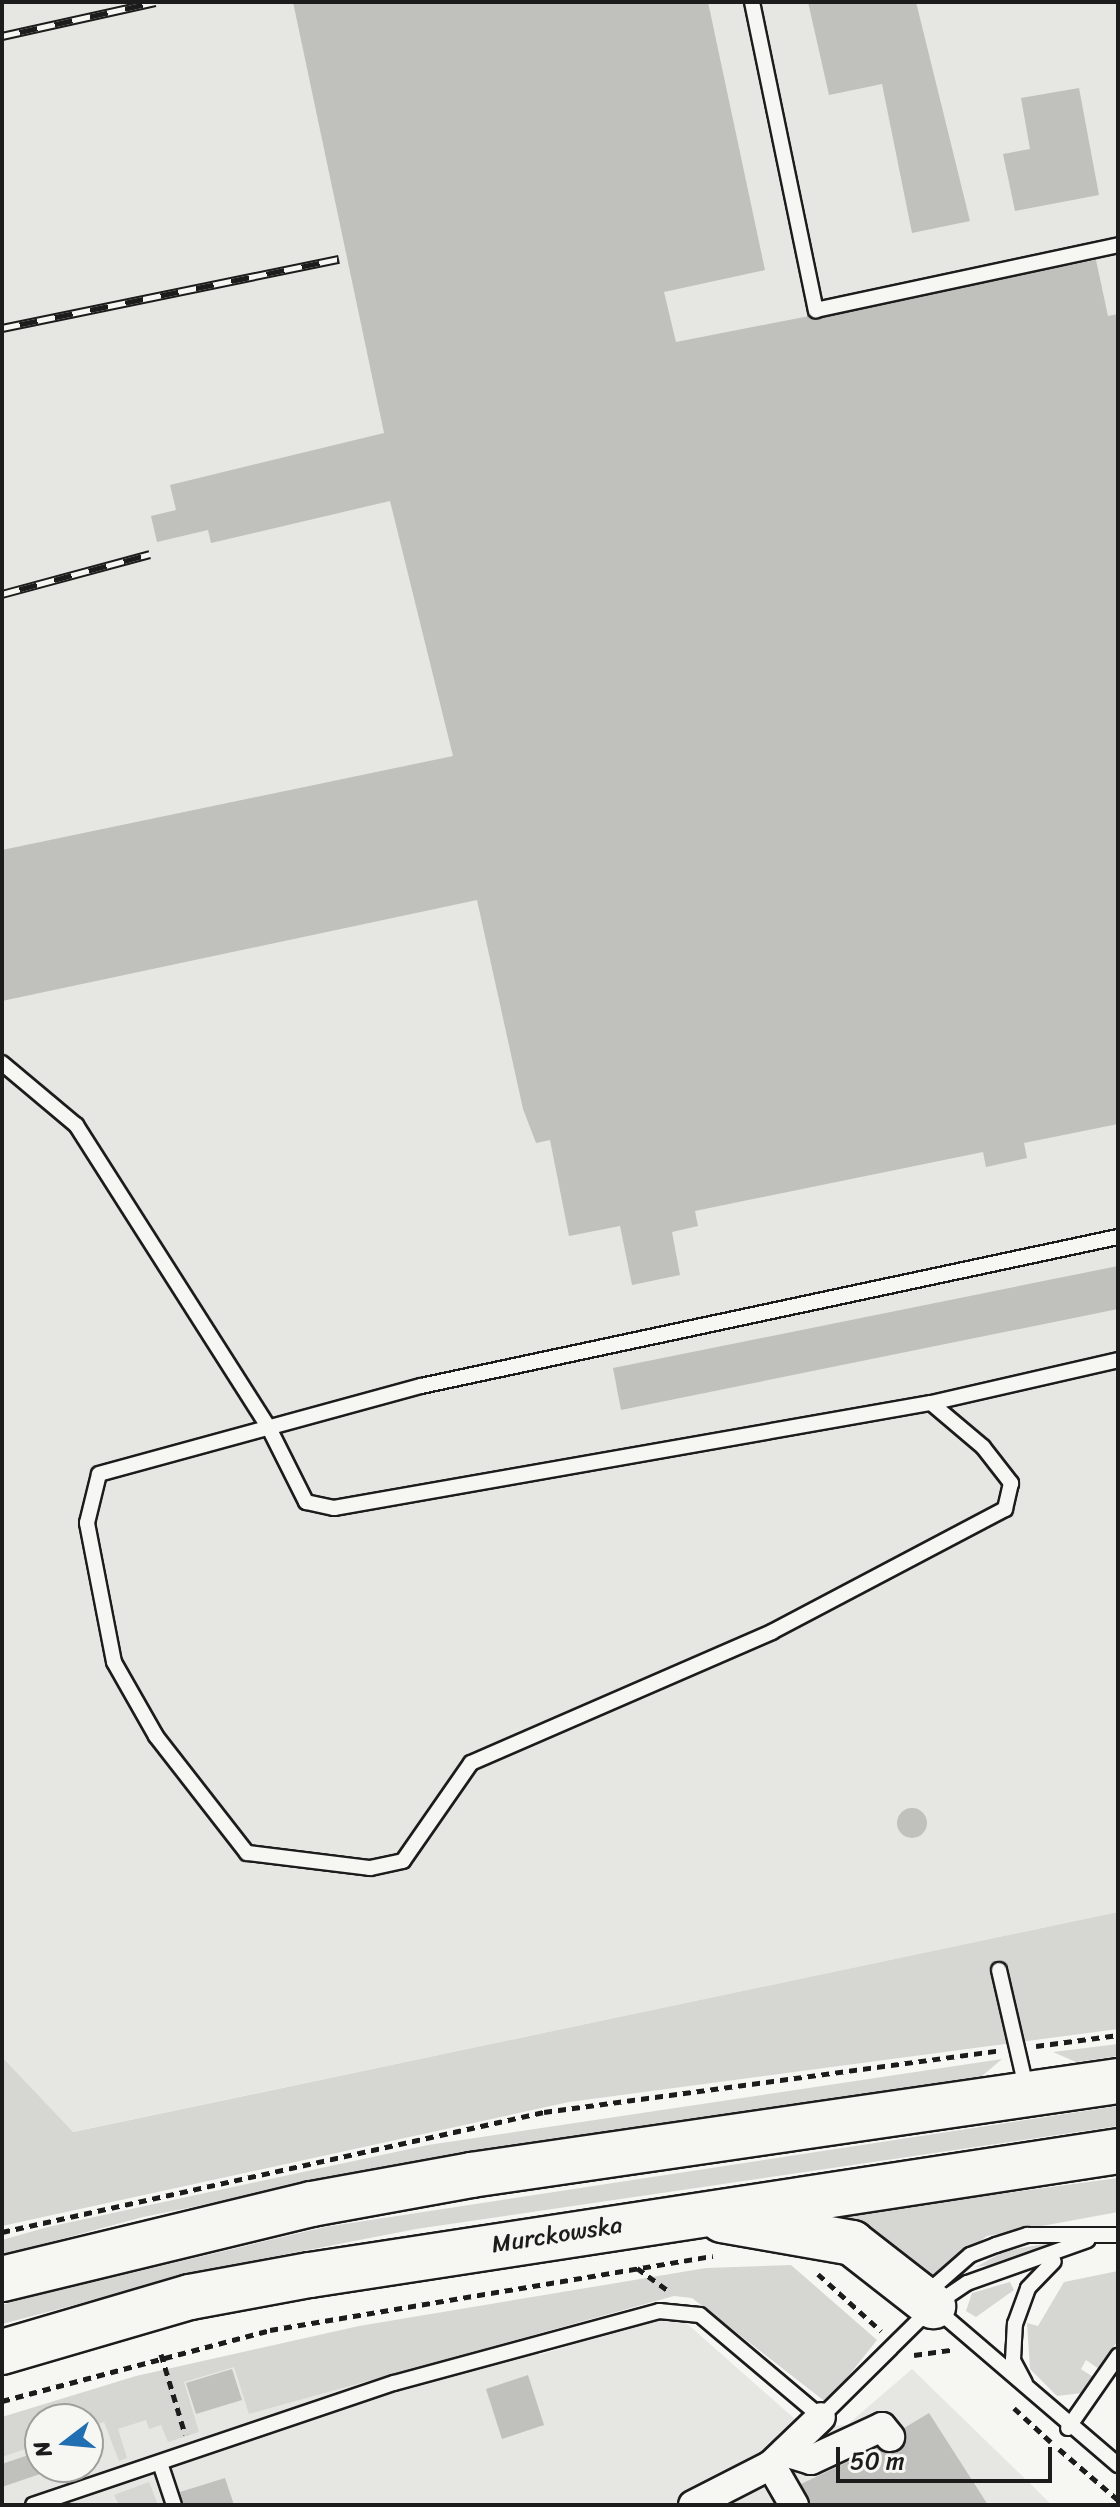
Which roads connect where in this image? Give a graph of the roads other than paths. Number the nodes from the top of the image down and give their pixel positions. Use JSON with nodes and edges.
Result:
{"nodes":[{"id":1,"x":752,"y":2,"type":"edge"},
{"id":2,"x":1118,"y":245,"type":"edge"},
{"id":3,"x":2,"y":1063,"type":"edge"},
{"id":4,"x":1118,"y":1237,"type":"edge"},
{"id":5,"x":1118,"y":1360,"type":"edge"},
{"id":6,"x":931,"y":1403,"type":"junction"},
{"id":7,"x":269,"y":1428,"type":"junction"},
{"id":8,"x":999,"y":1970,"type":"dead end"},
{"id":9,"x":1118,"y":2081,"type":"edge"},
{"id":10,"x":1028,"y":2095,"type":"junction"},
{"id":11,"x":1118,"y":2151,"type":"edge"},
{"id":12,"x":688,"y":2213,"type":"junction"},
{"id":13,"x":1118,"y":2235,"type":"edge"},
{"id":14,"x":1088,"y":2240,"type":"junction"},
{"id":15,"x":2,"y":2279,"type":"edge"},
{"id":16,"x":933,"y":2306,"type":"junction"},
{"id":17,"x":2,"y":2352,"type":"edge"},
{"id":18,"x":1118,"y":2356,"type":"edge"},
{"id":19,"x":1032,"y":2395,"type":"junction"},
{"id":20,"x":821,"y":2417,"type":"junction"},
{"id":21,"x":1068,"y":2428,"type":"junction"},
{"id":22,"x":890,"y":2437,"type":"dead end"},
{"id":23,"x":778,"y":2459,"type":"junction"},
{"id":24,"x":1118,"y":2465,"type":"edge"},
{"id":25,"x":161,"y":2466,"type":"junction"},
{"id":26,"x":727,"y":2497,"type":"edge"},
{"id":27,"x":33,"y":2505,"type":"edge"},
{"id":28,"x":174,"y":2505,"type":"edge"},
{"id":29,"x":693,"y":2505,"type":"edge"},
{"id":30,"x":794,"y":2505,"type":"edge"}],
"edges":[{"from":1,"to":2,"type":"lane"},
{"from":3,"to":7,"type":"lane"},
{"from":4,"to":7,"type":"lane"},
{"from":5,"to":6,"type":"lane"},
{"from":6,"to":7,"type":"lane"},
{"from":6,"to":7,"type":"lane"},
{"from":8,"to":10,"type":"lane"},
{"from":9,"to":10,"type":"highway"},
{"from":10,"to":15,"type":"highway"},
{"from":11,"to":12,"type":"highway","name":"Murckowska"},
{"from":12,"to":16,"type":"highway"},
{"from":12,"to":17,"type":"highway","name":"Murckowska"},
{"from":13,"to":14,"type":"lane"},
{"from":14,"to":16,"type":"lane"},
{"from":14,"to":16,"type":"lane"},
{"from":14,"to":19,"type":"lane"},
{"from":16,"to":19,"type":"lane"},
{"from":16,"to":20,"type":"lane"},
{"from":18,"to":21,"type":"lane"},
{"from":19,"to":21,"type":"lane"},
{"from":20,"to":23,"type":"street"},
{"from":20,"to":25,"type":"lane"},
{"from":21,"to":24,"type":"lane"},
{"from":22,"to":23,"type":"street"},
{"from":23,"to":26,"type":"street"},
{"from":23,"to":30,"type":"street"},
{"from":25,"to":27,"type":"lane"},
{"from":25,"to":28,"type":"lane"},
{"from":26,"to":29,"type":"street"}]}
